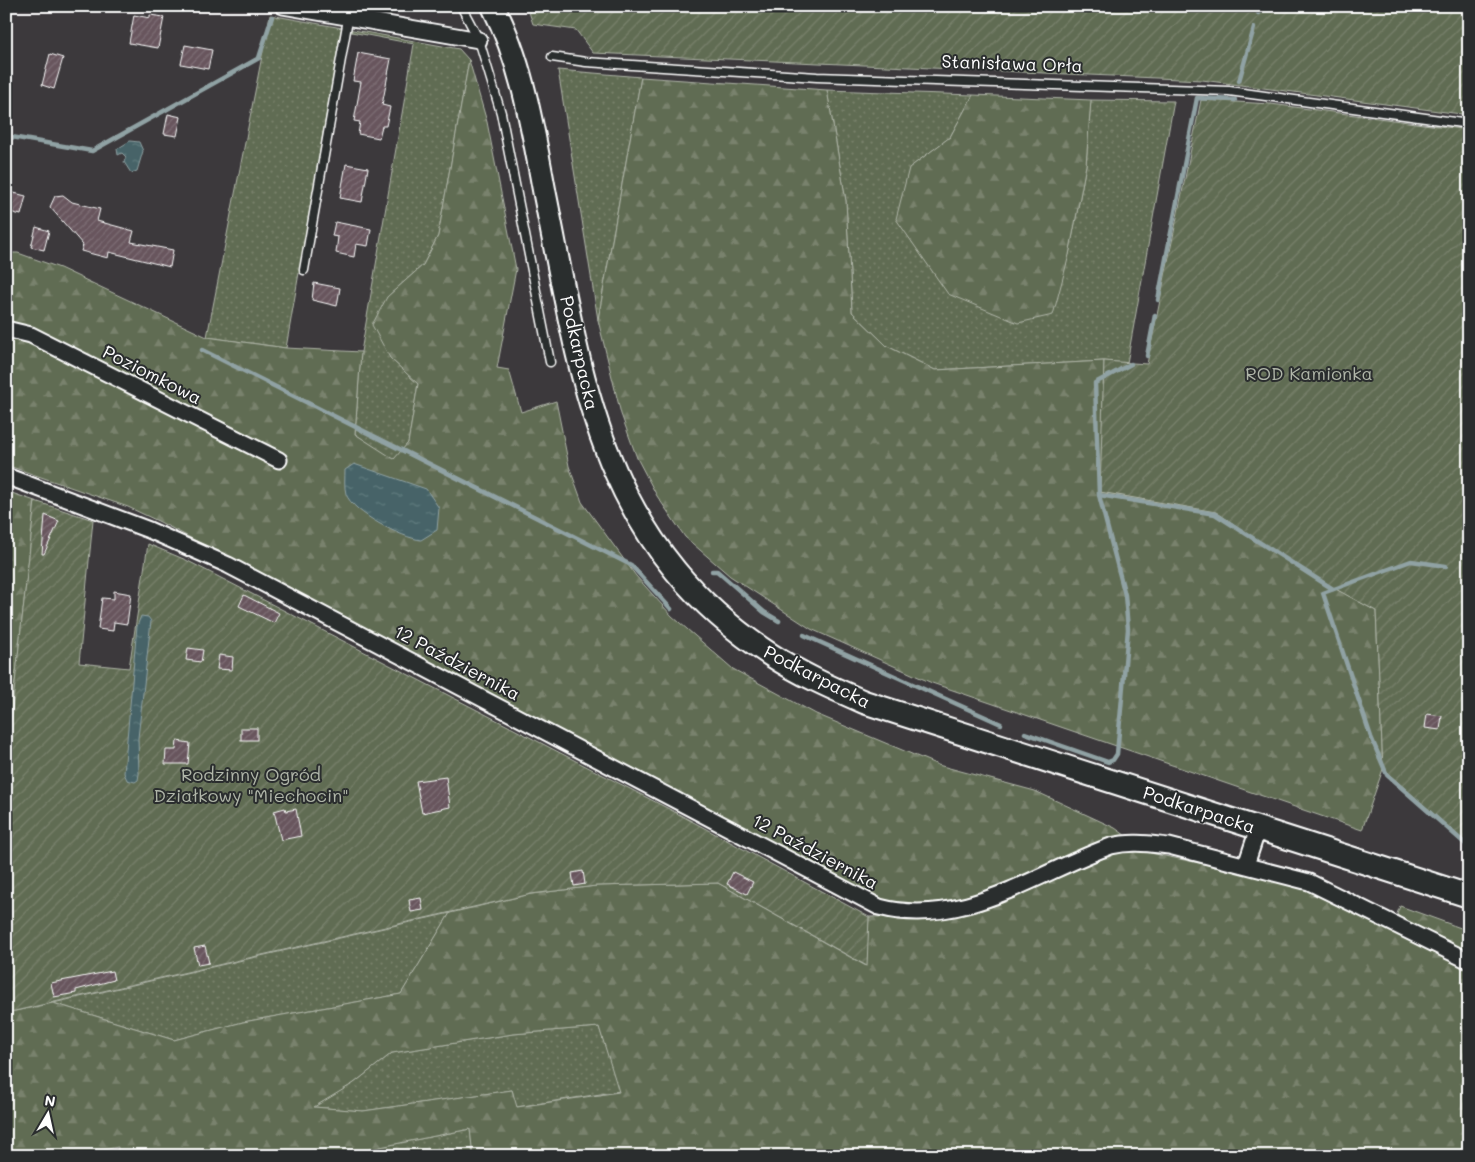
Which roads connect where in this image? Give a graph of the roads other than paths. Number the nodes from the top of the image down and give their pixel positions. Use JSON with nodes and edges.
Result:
{"nodes":[{"id":1,"x":283,"y":6,"type":"edge"},
{"id":2,"x":461,"y":6,"type":"edge"},
{"id":3,"x":493,"y":6,"type":"edge"},
{"id":4,"x":348,"y":19,"type":"junction"},
{"id":5,"x":479,"y":40,"type":"junction"},
{"id":6,"x":552,"y":57,"type":"dead end"},
{"id":7,"x":1469,"y":124,"type":"edge"},
{"id":8,"x":304,"y":270,"type":"dead end"},
{"id":9,"x":6,"y":329,"type":"edge"},
{"id":10,"x":550,"y":362,"type":"dead end"},
{"id":11,"x":279,"y":460,"type":"dead end"},
{"id":12,"x":6,"y":476,"type":"edge"},
{"id":13,"x":1258,"y":828,"type":"junction"},
{"id":14,"x":1246,"y":865,"type":"junction"},
{"id":15,"x":1469,"y":896,"type":"edge"},
{"id":16,"x":1469,"y":961,"type":"edge"}],
"edges":[{"from":1,"to":4,"type":"street"},
{"from":2,"to":5,"type":"lane"},
{"from":3,"to":13,"type":"main road","name":"Podkarpacka"},
{"from":4,"to":5,"type":"street"},
{"from":4,"to":8,"type":"lane"},
{"from":5,"to":10,"type":"lane"},
{"from":6,"to":7,"type":"lane","name":"Stanisława Orła"},
{"from":9,"to":11,"type":"street","name":"Poziomkowa"},
{"from":12,"to":14,"type":"street","name":"12 Października"},
{"from":13,"to":14,"type":"street"},
{"from":13,"to":15,"type":"main road","name":"Podkarpacka"},
{"from":14,"to":16,"type":"street","name":"12 Października"}]}
